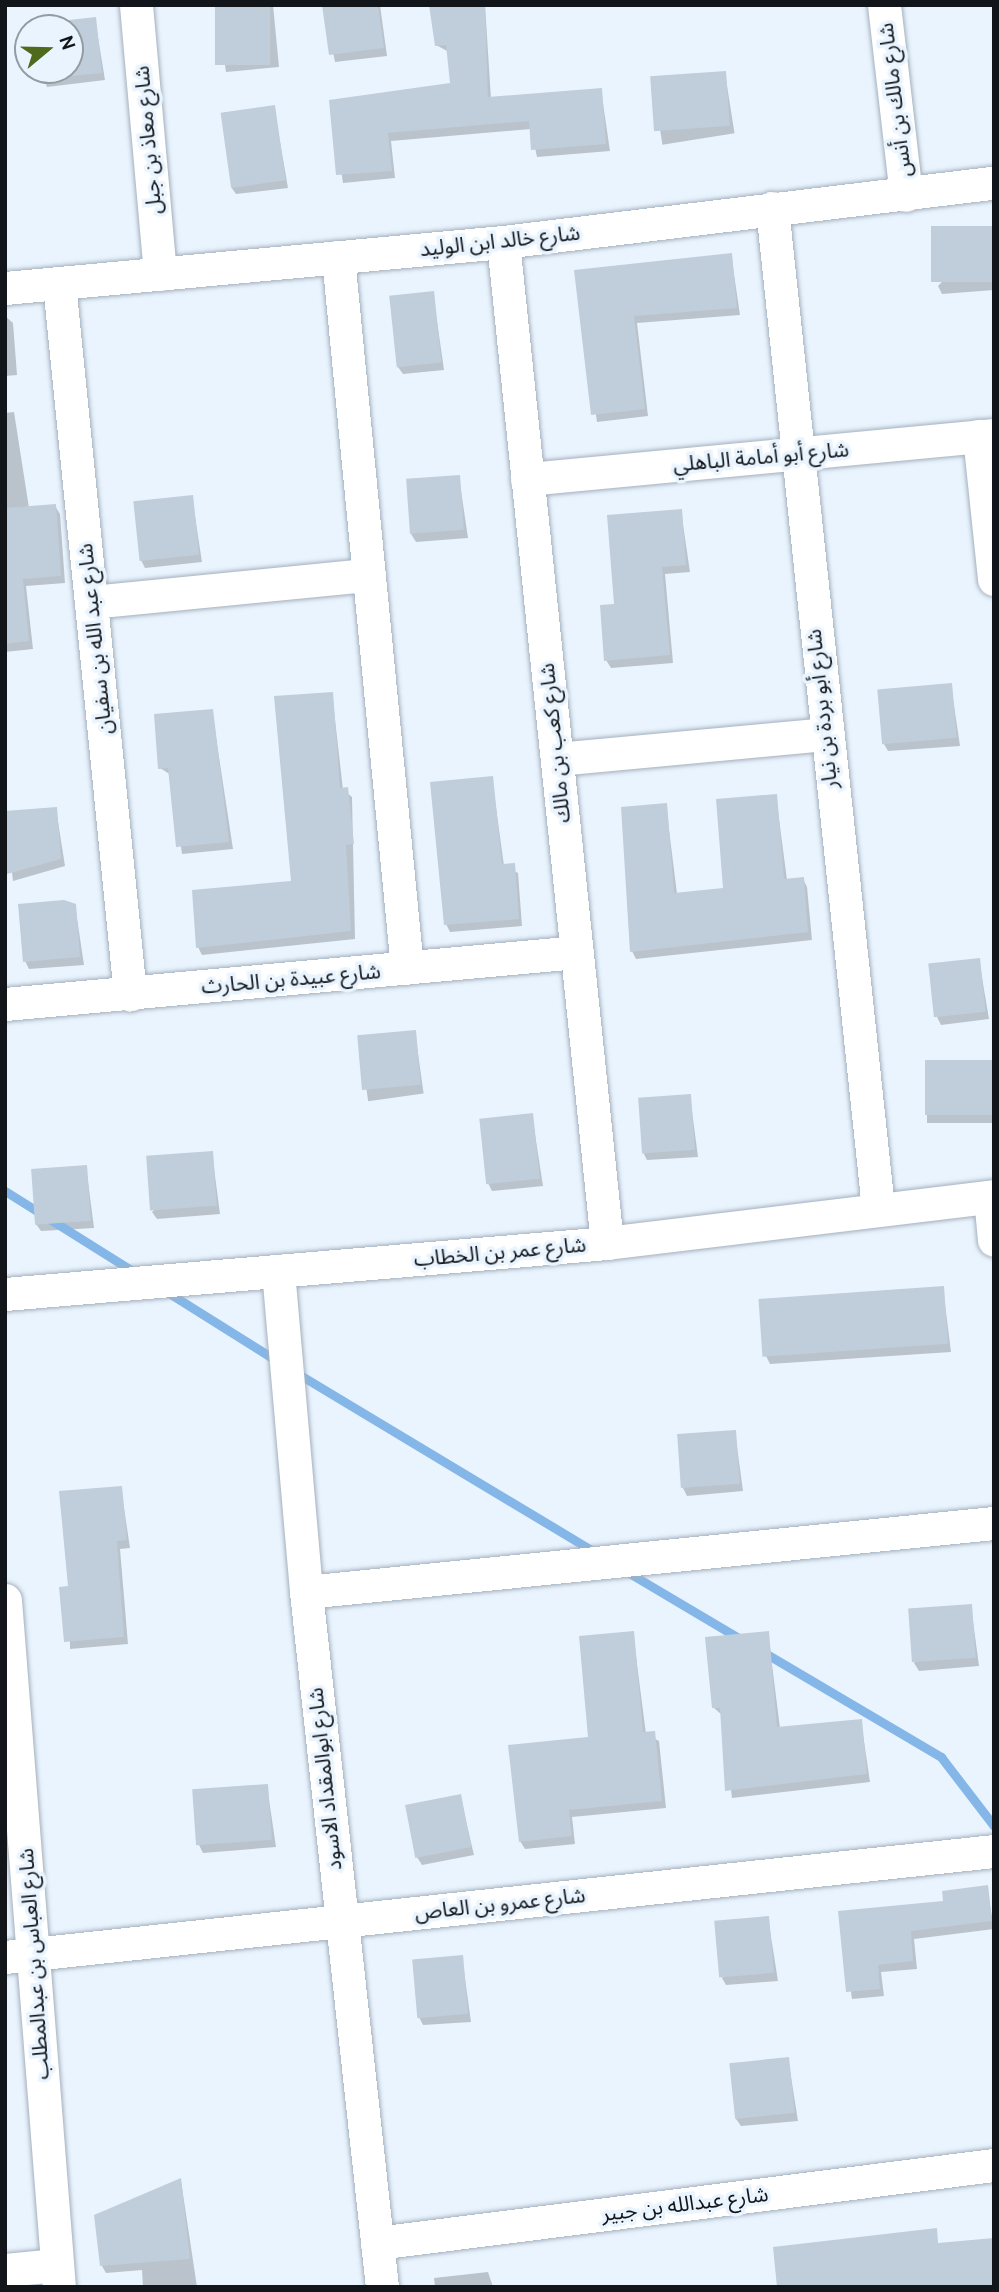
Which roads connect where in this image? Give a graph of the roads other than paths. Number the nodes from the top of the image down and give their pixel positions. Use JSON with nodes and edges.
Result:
{"nodes":[{"id":1,"x":136,"y":5,"type":"edge"},
{"id":2,"x":884,"y":5,"type":"edge"},
{"id":3,"x":994,"y":183,"type":"edge"},
{"id":4,"x":906,"y":195,"type":"junction"},
{"id":5,"x":772,"y":208,"type":"junction"},
{"id":6,"x":503,"y":242,"type":"junction"},
{"id":7,"x":338,"y":257,"type":"junction"},
{"id":8,"x":160,"y":274,"type":"junction"},
{"id":9,"x":60,"y":283,"type":"junction"},
{"id":10,"x":5,"y":288,"type":"edge"},
{"id":11,"x":987,"y":436,"type":"edge"},
{"id":12,"x":796,"y":454,"type":"junction"},
{"id":13,"x":527,"y":479,"type":"junction"},
{"id":14,"x":368,"y":575,"type":"junction"},
{"id":15,"x":994,"y":579,"type":"edge"},
{"id":16,"x":91,"y":602,"type":"junction"},
{"id":17,"x":825,"y":734,"type":"junction"},
{"id":18,"x":557,"y":759,"type":"junction"},
{"id":19,"x":577,"y":952,"type":"junction"},
{"id":20,"x":407,"y":968,"type":"junction"},
{"id":21,"x":130,"y":994,"type":"junction"},
{"id":22,"x":5,"y":1004,"type":"edge"},
{"id":23,"x":992,"y":1197,"type":"edge"},
{"id":24,"x":878,"y":1208,"type":"junction"},
{"id":25,"x":994,"y":1240,"type":"edge"},
{"id":26,"x":607,"y":1243,"type":"junction"},
{"id":27,"x":278,"y":1271,"type":"junction"},
{"id":28,"x":5,"y":1294,"type":"edge"},
{"id":29,"x":994,"y":1523,"type":"edge"},
{"id":30,"x":306,"y":1592,"type":"junction"},
{"id":31,"x":5,"y":1600,"type":"edge"},
{"id":32,"x":7,"y":1638,"type":"edge"},
{"id":33,"x":994,"y":1851,"type":"edge"},
{"id":34,"x":340,"y":1921,"type":"junction"},
{"id":35,"x":19,"y":1956,"type":"edge"},
{"id":36,"x":994,"y":2165,"type":"edge"},
{"id":37,"x":377,"y":2243,"type":"junction"},
{"id":38,"x":5,"y":2270,"type":"edge"},
{"id":39,"x":58,"y":2276,"type":"edge"},
{"id":40,"x":382,"y":2287,"type":"edge"}],
"edges":[{"from":1,"to":8,"type":"street","name":"شارع معاذ بن جبل"},
{"from":2,"to":4,"type":"street","name":"شارع مالك بن أنس"},
{"from":3,"to":4,"type":"street","name":"شارع خالد ابن الوليد"},
{"from":4,"to":5,"type":"street","name":"شارع خالد ابن الوليد"},
{"from":5,"to":6,"type":"street","name":"شارع خالد ابن الوليد"},
{"from":5,"to":12,"type":"street","name":"شارع أبو بردة بن نيار"},
{"from":6,"to":7,"type":"street","name":"شارع خالد ابن الوليد"},
{"from":6,"to":13,"type":"street","name":"شارع كعب بن مالك"},
{"from":7,"to":8,"type":"street","name":"شارع خالد ابن الوليد"},
{"from":7,"to":14,"type":"street"},
{"from":8,"to":9,"type":"street","name":"شارع خالد ابن الوليد"},
{"from":9,"to":10,"type":"street","name":"شارع خالد ابن الوليد"},
{"from":9,"to":16,"type":"street","name":"شارع عبد الله بن سفيان"},
{"from":11,"to":12,"type":"street","name":"شارع أبو أمامة الباهلي"},
{"from":11,"to":15,"type":"street"},
{"from":12,"to":13,"type":"street","name":"شارع أبو أمامة الباهلي"},
{"from":12,"to":17,"type":"street","name":"شارع أبو بردة بن نيار"},
{"from":13,"to":18,"type":"street","name":"شارع كعب بن مالك"},
{"from":14,"to":16,"type":"street"},
{"from":14,"to":20,"type":"street"},
{"from":16,"to":21,"type":"street","name":"شارع عبد الله بن سفيان"},
{"from":17,"to":18,"type":"street"},
{"from":17,"to":24,"type":"street","name":"شارع أبو بردة بن نيار"},
{"from":18,"to":19,"type":"street","name":"شارع كعب بن مالك"},
{"from":19,"to":20,"type":"street","name":"شارع عبيدة بن الحارث"},
{"from":19,"to":26,"type":"street","name":"شارع كعب بن مالك"},
{"from":20,"to":21,"type":"street","name":"شارع عبيدة بن الحارث"},
{"from":21,"to":22,"type":"street","name":"شارع عبيدة بن الحارث"},
{"from":23,"to":24,"type":"street","name":"شارع عمر بن الخطاب"},
{"from":23,"to":25,"type":"street"},
{"from":24,"to":26,"type":"street","name":"شارع عمر بن الخطاب"},
{"from":26,"to":27,"type":"street","name":"شارع عمر بن الخطاب"},
{"from":27,"to":28,"type":"street","name":"شارع عمر بن الخطاب"},
{"from":27,"to":30,"type":"street","name":"شارع ابوالمقداد الاسود"},
{"from":29,"to":30,"type":"street"},
{"from":30,"to":34,"type":"street","name":"شارع ابوالمقداد الاسود"},
{"from":31,"to":32,"type":"street","name":"شارع العباس بن عبدالمطلب"},
{"from":32,"to":35,"type":"street","name":"شارع العباس بن عبدالمطلب"},
{"from":33,"to":34,"type":"street","name":"شارع عمرو بن العاص"},
{"from":34,"to":35,"type":"street","name":"شارع عمرو بن العاص"},
{"from":34,"to":37,"type":"street","name":"شارع ابوالمقداد الاسود"},
{"from":35,"to":39,"type":"street","name":"شارع العباس بن عبدالمطلب"},
{"from":36,"to":37,"type":"street","name":"شارع عبدالله بن جبير"},
{"from":37,"to":40,"type":"street","name":"شارع ابوالمقداد الاسود"},
{"from":38,"to":39,"type":"street"}]}
